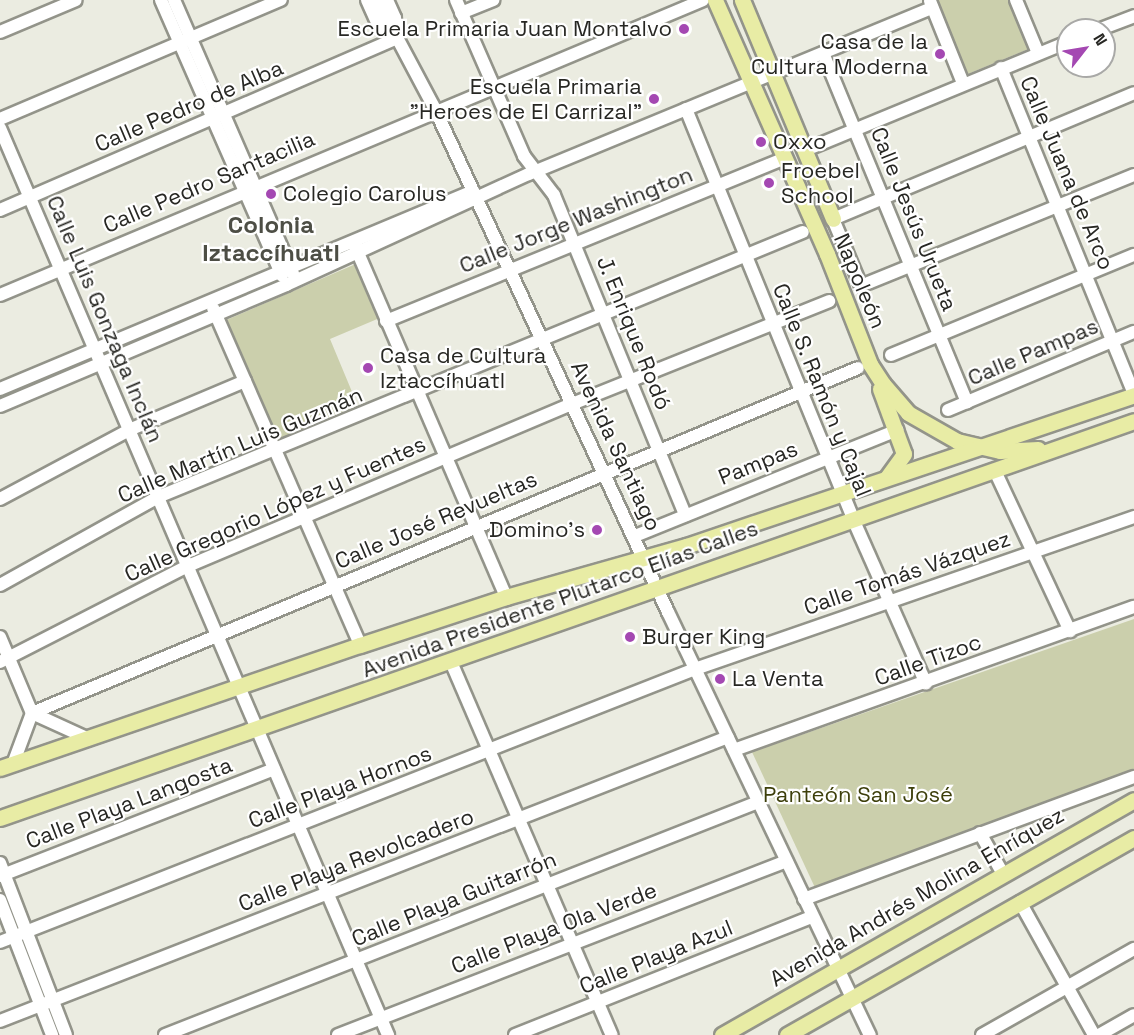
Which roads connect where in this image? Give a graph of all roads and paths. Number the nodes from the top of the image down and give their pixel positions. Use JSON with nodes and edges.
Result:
{"nodes":[{"id":1,"x":76,"y":0,"type":"edge"},
{"id":2,"x":161,"y":0,"type":"edge"},
{"id":3,"x":174,"y":0,"type":"edge"},
{"id":4,"x":281,"y":0,"type":"edge"},
{"id":5,"x":367,"y":0,"type":"edge"},
{"id":6,"x":376,"y":0,"type":"edge"},
{"id":7,"x":387,"y":0,"type":"edge"},
{"id":8,"x":456,"y":0,"type":"edge"},
{"id":9,"x":493,"y":0,"type":"edge"},
{"id":10,"x":703,"y":0,"type":"edge"},
{"id":11,"x":715,"y":0,"type":"edge"},
{"id":12,"x":742,"y":0,"type":"edge"},
{"id":13,"x":1016,"y":0,"type":"edge"},
{"id":14,"x":931,"y":4,"type":"edge"},
{"id":15,"x":461,"y":13,"type":"junction"},
{"id":16,"x":1134,"y":16,"type":"edge"},
{"id":17,"x":1116,"y":23,"type":"edge"},
{"id":18,"x":0,"y":32,"type":"edge"},
{"id":19,"x":396,"y":39,"type":"junction"},
{"id":20,"x":186,"y":41,"type":"junction"},
{"id":21,"x":1056,"y":46,"type":"edge"},
{"id":22,"x":823,"y":53,"type":"junction"},
{"id":23,"x":1038,"y":53,"type":"junction"},
{"id":24,"x":1001,"y":69,"type":"junction"},
{"id":25,"x":772,"y":74,"type":"junction"},
{"id":26,"x":751,"y":82,"type":"junction"},
{"id":27,"x":963,"y":84,"type":"junction"},
{"id":28,"x":492,"y":86,"type":"junction"},
{"id":29,"x":1134,"y":93,"type":"edge"},
{"id":30,"x":435,"y":109,"type":"junction"},
{"id":31,"x":686,"y":109,"type":"junction"},
{"id":32,"x":225,"y":113,"type":"junction"},
{"id":33,"x":0,"y":119,"type":"edge"},
{"id":34,"x":213,"y":119,"type":"junction"},
{"id":35,"x":0,"y":128,"type":"edge"},
{"id":36,"x":855,"y":130,"type":"junction"},
{"id":37,"x":1031,"y":136,"type":"junction"},
{"id":38,"x":813,"y":147,"type":"dead end"},
{"id":39,"x":782,"y":159,"type":"junction"},
{"id":40,"x":536,"y":171,"type":"junction"},
{"id":41,"x":1134,"y":175,"type":"edge"},
{"id":42,"x":716,"y":185,"type":"junction"},
{"id":43,"x":249,"y":188,"type":"junction"},
{"id":44,"x":475,"y":195,"type":"junction"},
{"id":45,"x":31,"y":197,"type":"junction"},
{"id":46,"x":884,"y":198,"type":"junction"},
{"id":47,"x":1059,"y":206,"type":"junction"},
{"id":48,"x":0,"y":210,"type":"edge"},
{"id":49,"x":833,"y":219,"type":"junction"},
{"id":50,"x":803,"y":232,"type":"dead end"},
{"id":51,"x":352,"y":239,"type":"junction"},
{"id":52,"x":574,"y":242,"type":"junction"},
{"id":53,"x":358,"y":252,"type":"junction"},
{"id":54,"x":1134,"y":255,"type":"edge"},
{"id":55,"x":745,"y":256,"type":"junction"},
{"id":56,"x":911,"y":266,"type":"junction"},
{"id":57,"x":61,"y":269,"type":"junction"},
{"id":58,"x":285,"y":269,"type":"junction"},
{"id":59,"x":510,"y":269,"type":"junction"},
{"id":60,"x":1087,"y":274,"type":"junction"},
{"id":61,"x":291,"y":283,"type":"junction"},
{"id":62,"x":0,"y":295,"type":"edge"},
{"id":63,"x":210,"y":300,"type":"junction"},
{"id":64,"x":829,"y":301,"type":"dead end"},
{"id":65,"x":215,"y":313,"type":"junction"},
{"id":66,"x":604,"y":314,"type":"junction"},
{"id":67,"x":386,"y":321,"type":"junction"},
{"id":68,"x":772,"y":324,"type":"junction"},
{"id":69,"x":1134,"y":332,"type":"edge"},
{"id":70,"x":939,"y":336,"type":"junction"},
{"id":71,"x":542,"y":337,"type":"junction"},
{"id":72,"x":1113,"y":341,"type":"junction"},
{"id":73,"x":94,"y":349,"type":"junction"},
{"id":74,"x":891,"y":355,"type":"dead end"},
{"id":75,"x":100,"y":363,"type":"junction"},
{"id":76,"x":864,"y":366,"type":"junction"},
{"id":77,"x":632,"y":380,"type":"junction"},
{"id":78,"x":245,"y":381,"type":"junction"},
{"id":79,"x":0,"y":389,"type":"edge"},
{"id":80,"x":416,"y":391,"type":"junction"},
{"id":81,"x":799,"y":391,"type":"junction"},
{"id":82,"x":1134,"y":394,"type":"edge"},
{"id":83,"x":967,"y":402,"type":"junction"},
{"id":84,"x":572,"y":404,"type":"junction"},
{"id":85,"x":0,"y":406,"type":"edge"},
{"id":86,"x":948,"y":410,"type":"dead end"},
{"id":87,"x":1134,"y":422,"type":"edge"},
{"id":88,"x":129,"y":430,"type":"junction"},
{"id":89,"x":897,"y":430,"type":"junction"},
{"id":90,"x":1070,"y":443,"type":"junction"},
{"id":91,"x":978,"y":448,"type":"junction"},
{"id":92,"x":660,"y":450,"type":"junction"},
{"id":93,"x":276,"y":451,"type":"junction"},
{"id":94,"x":445,"y":457,"type":"junction"},
{"id":95,"x":828,"y":458,"type":"junction"},
{"id":96,"x":995,"y":471,"type":"junction"},
{"id":97,"x":606,"y":473,"type":"junction"},
{"id":98,"x":886,"y":478,"type":"junction"},
{"id":99,"x":842,"y":493,"type":"junction"},
{"id":100,"x":158,"y":497,"type":"junction"},
{"id":101,"x":0,"y":499,"type":"edge"},
{"id":102,"x":685,"y":515,"type":"junction"},
{"id":103,"x":1134,"y":517,"type":"edge"},
{"id":104,"x":305,"y":518,"type":"junction"},
{"id":105,"x":853,"y":519,"type":"junction"},
{"id":106,"x":475,"y":526,"type":"junction"},
{"id":107,"x":635,"y":536,"type":"junction"},
{"id":108,"x":1034,"y":552,"type":"junction"},
{"id":109,"x":644,"y":556,"type":"junction"},
{"id":110,"x":188,"y":566,"type":"junction"},
{"id":111,"x":0,"y":585,"type":"edge"},
{"id":112,"x":334,"y":586,"type":"junction"},
{"id":113,"x":656,"y":586,"type":"junction"},
{"id":114,"x":506,"y":597,"type":"junction"},
{"id":115,"x":889,"y":601,"type":"junction"},
{"id":116,"x":1134,"y":607,"type":"edge"},
{"id":117,"x":1070,"y":631,"type":"junction"},
{"id":118,"x":0,"y":636,"type":"edge"},
{"id":119,"x":218,"y":636,"type":"junction"},
{"id":120,"x":360,"y":645,"type":"junction"},
{"id":121,"x":4,"y":659,"type":"edge"},
{"id":122,"x":451,"y":662,"type":"junction"},
{"id":123,"x":695,"y":669,"type":"junction"},
{"id":124,"x":926,"y":684,"type":"junction"},
{"id":125,"x":238,"y":686,"type":"junction"},
{"id":126,"x":32,"y":713,"type":"junction"},
{"id":127,"x":255,"y":727,"type":"junction"},
{"id":128,"x":728,"y":737,"type":"junction"},
{"id":129,"x":89,"y":739,"type":"junction"},
{"id":130,"x":734,"y":750,"type":"junction"},
{"id":131,"x":491,"y":751,"type":"junction"},
{"id":132,"x":7,"y":766,"type":"edge"},
{"id":133,"x":274,"y":770,"type":"junction"},
{"id":134,"x":1134,"y":777,"type":"edge"},
{"id":135,"x":1134,"y":800,"type":"edge"},
{"id":136,"x":758,"y":802,"type":"junction"},
{"id":137,"x":0,"y":818,"type":"edge"},
{"id":138,"x":520,"y":818,"type":"junction"},
{"id":139,"x":298,"y":825,"type":"junction"},
{"id":140,"x":980,"y":833,"type":"junction"},
{"id":141,"x":1134,"y":838,"type":"edge"},
{"id":142,"x":786,"y":861,"type":"junction"},
{"id":143,"x":1,"y":871,"type":"edge"},
{"id":144,"x":1003,"y":874,"type":"junction"},
{"id":145,"x":549,"y":884,"type":"junction"},
{"id":146,"x":327,"y":894,"type":"junction"},
{"id":147,"x":804,"y":899,"type":"junction"},
{"id":148,"x":0,"y":900,"type":"edge"},
{"id":149,"x":1020,"y":902,"type":"junction"},
{"id":150,"x":812,"y":917,"type":"junction"},
{"id":151,"x":27,"y":931,"type":"junction"},
{"id":152,"x":14,"y":936,"type":"junction"},
{"id":153,"x":0,"y":942,"type":"edge"},
{"id":154,"x":573,"y":944,"type":"junction"},
{"id":155,"x":1134,"y":949,"type":"edge"},
{"id":156,"x":356,"y":961,"type":"junction"},
{"id":157,"x":838,"y":968,"type":"junction"},
{"id":158,"x":1067,"y":987,"type":"junction"},
{"id":159,"x":853,"y":998,"type":"junction"},
{"id":160,"x":53,"y":1000,"type":"junction"},
{"id":161,"x":598,"y":1003,"type":"junction"},
{"id":162,"x":40,"y":1005,"type":"junction"},
{"id":163,"x":1134,"y":1015,"type":"edge"},
{"id":164,"x":381,"y":1018,"type":"junction"},
{"id":165,"x":0,"y":1021,"type":"edge"},
{"id":166,"x":51,"y":1035,"type":"edge"},
{"id":167,"x":66,"y":1035,"type":"edge"},
{"id":168,"x":165,"y":1035,"type":"edge"},
{"id":169,"x":338,"y":1035,"type":"edge"},
{"id":170,"x":388,"y":1035,"type":"edge"},
{"id":171,"x":515,"y":1035,"type":"edge"},
{"id":172,"x":612,"y":1035,"type":"edge"},
{"id":173,"x":722,"y":1035,"type":"edge"},
{"id":174,"x":787,"y":1035,"type":"edge"},
{"id":175,"x":870,"y":1035,"type":"edge"},
{"id":176,"x":982,"y":1035,"type":"edge"},
{"id":177,"x":1094,"y":1035,"type":"edge"},
{"id":178,"x":1099,"y":1035,"type":"edge"}],
"edges":[{"from":1,"to":18,"type":"street"},
{"from":2,"to":20,"type":"street"},
{"from":3,"to":20,"type":"street"},
{"from":4,"to":20,"type":"street"},
{"from":5,"to":19,"type":"street","name":"Avenida Santiago"},
{"from":6,"to":19,"type":"street","name":"Avenida Santiago"},
{"from":7,"to":19,"type":"street","name":"Avenida Santiago"},
{"from":8,"to":15,"type":"street","name":"J. Enrique Rodó"},
{"from":9,"to":15,"type":"street"},
{"from":10,"to":28,"type":"street","name":"Calle Pedro Santacilia"},
{"from":11,"to":26,"type":"main road","name":"Napoleón"},
{"from":12,"to":25,"type":"main road","name":"Napoleón"},
{"from":13,"to":23,"type":"street"},
{"from":14,"to":22,"type":"street"},
{"from":14,"to":27,"type":"street"},
{"from":15,"to":28,"type":"street","name":"J. Enrique Rodó"},
{"from":16,"to":17,"type":"street"},
{"from":19,"to":30,"type":"street","name":"Avenida Santiago"},
{"from":19,"to":32,"type":"street","name":"Calle Pedro de Alba"},
{"from":20,"to":32,"type":"street"},
{"from":20,"to":33,"type":"street"},
{"from":20,"to":34,"type":"street"},
{"from":21,"to":23,"type":"street"},
{"from":22,"to":25,"type":"street"},
{"from":22,"to":36,"type":"street","name":"Calle Jesús Urueta"},
{"from":23,"to":24,"type":"street"},
{"from":24,"to":27,"type":"street"},
{"from":24,"to":37,"type":"street","name":"Calle Juana de Arco"},
{"from":25,"to":26,"type":"street"},
{"from":25,"to":49,"type":"main road","name":"Napoleón"},
{"from":26,"to":31,"type":"street"},
{"from":26,"to":39,"type":"main road","name":"Napoleón"},
{"from":27,"to":36,"type":"street"},
{"from":28,"to":30,"type":"street","name":"Calle Pedro Santacilia"},
{"from":28,"to":40,"type":"street","name":"J. Enrique Rodó"},
{"from":29,"to":37,"type":"street"},
{"from":30,"to":43,"type":"street","name":"Calle Pedro Santacilia"},
{"from":30,"to":44,"type":"street","name":"Avenida Santiago"},
{"from":31,"to":40,"type":"street"},
{"from":31,"to":42,"type":"street","name":"Calle S. Ramón y Cajal"},
{"from":32,"to":34,"type":"street","name":"Calle Pedro de Alba"},
{"from":32,"to":43,"type":"street"},
{"from":34,"to":43,"type":"street"},
{"from":34,"to":45,"type":"street","name":"Calle Pedro de Alba"},
{"from":35,"to":45,"type":"street","name":"Calle Luis Gonzaga Inclán"},
{"from":36,"to":38,"type":"street"},
{"from":36,"to":46,"type":"street","name":"Calle Jesús Urueta"},
{"from":37,"to":46,"type":"street"},
{"from":37,"to":47,"type":"street","name":"Calle Juana de Arco"},
{"from":39,"to":42,"type":"street","name":"Calle Jorge Washington"},
{"from":39,"to":76,"type":"main road","name":"Napoleón"},
{"from":40,"to":44,"type":"street"},
{"from":40,"to":52,"type":"street","name":"J. Enrique Rodó"},
{"from":41,"to":47,"type":"street"},
{"from":42,"to":52,"type":"street","name":"Calle Jorge Washington"},
{"from":42,"to":55,"type":"street","name":"Calle S. Ramón y Cajal"},
{"from":43,"to":57,"type":"street","name":"Calle Pedro Santacilia"},
{"from":43,"to":58,"type":"street"},
{"from":44,"to":51,"type":"street"},
{"from":44,"to":53,"type":"street"},
{"from":44,"to":59,"type":"street","name":"Avenida Santiago"},
{"from":45,"to":48,"type":"street","name":"Calle Pedro de Alba"},
{"from":45,"to":57,"type":"street","name":"Calle Luis Gonzaga Inclán"},
{"from":46,"to":49,"type":"street"},
{"from":46,"to":56,"type":"street","name":"Calle Jesús Urueta"},
{"from":47,"to":56,"type":"street"},
{"from":47,"to":60,"type":"street","name":"Calle Juana de Arco"},
{"from":49,"to":56,"type":"street","name":"Napoleón"},
{"from":50,"to":55,"type":"street","name":"Calle Martín Luis Guzmán"},
{"from":51,"to":53,"type":"street"},
{"from":51,"to":58,"type":"street"},
{"from":52,"to":59,"type":"street","name":"Calle Jorge Washington"},
{"from":52,"to":66,"type":"street","name":"J. Enrique Rodó"},
{"from":53,"to":61,"type":"street"},
{"from":53,"to":67,"type":"street"},
{"from":54,"to":60,"type":"street"},
{"from":55,"to":66,"type":"street","name":"Calle Martín Luis Guzmán"},
{"from":55,"to":68,"type":"street","name":"Calle S. Ramón y Cajal"},
{"from":56,"to":70,"type":"street","name":"Calle Jesús Urueta"},
{"from":57,"to":62,"type":"street","name":"Calle Pedro Santacilia"},
{"from":57,"to":73,"type":"street","name":"Calle Luis Gonzaga Inclán"},
{"from":58,"to":61,"type":"street"},
{"from":58,"to":63,"type":"street"},
{"from":59,"to":67,"type":"street","name":"Calle Jorge Washington"},
{"from":59,"to":71,"type":"street","name":"Avenida Santiago"},
{"from":60,"to":70,"type":"street"},
{"from":60,"to":72,"type":"street","name":"Calle Juana de Arco"},
{"from":61,"to":65,"type":"street"},
{"from":63,"to":65,"type":"street"},
{"from":63,"to":73,"type":"street"},
{"from":64,"to":68,"type":"street","name":"Calle Gregorio López y Fuentes"},
{"from":65,"to":75,"type":"street"},
{"from":65,"to":78,"type":"street"},
{"from":66,"to":71,"type":"street","name":"Calle Martín Luis Guzmán"},
{"from":66,"to":77,"type":"street","name":"J. Enrique Rodó"},
{"from":67,"to":80,"type":"street"},
{"from":68,"to":77,"type":"street","name":"Calle Gregorio López y Fuentes"},
{"from":68,"to":81,"type":"street","name":"Calle S. Ramón y Cajal"},
{"from":69,"to":72,"type":"street","name":"Calle Pampas"},
{"from":70,"to":74,"type":"street"},
{"from":70,"to":83,"type":"street","name":"Calle Jesús Urueta"},
{"from":71,"to":80,"type":"street","name":"Calle Martín Luis Guzmán"},
{"from":71,"to":84,"type":"street","name":"Avenida Santiago"},
{"from":72,"to":82,"type":"street","name":"Calle Juana de Arco"},
{"from":72,"to":83,"type":"street","name":"Calle Pampas"},
{"from":73,"to":75,"type":"street","name":"Calle Luis Gonzaga Inclán"},
{"from":73,"to":79,"type":"street"},
{"from":75,"to":85,"type":"street"},
{"from":75,"to":88,"type":"street","name":"Calle Luis Gonzaga Inclán"},
{"from":76,"to":81,"type":"street","name":"Calle José Revueltas"},
{"from":76,"to":89,"type":"main road"},
{"from":76,"to":91,"type":"main road","name":"Napoleón"},
{"from":77,"to":84,"type":"street","name":"Calle Gregorio López y Fuentes"},
{"from":77,"to":92,"type":"street","name":"J. Enrique Rodó"},
{"from":78,"to":88,"type":"street"},
{"from":78,"to":93,"type":"street"},
{"from":80,"to":93,"type":"street","name":"Calle Martín Luis Guzmán"},
{"from":80,"to":94,"type":"street"},
{"from":81,"to":92,"type":"street","name":"Calle José Revueltas"},
{"from":81,"to":95,"type":"street","name":"Calle S. Ramón y Cajal"},
{"from":82,"to":91,"type":"main road","name":"Avenida Presidente Plutarco Elías Calles"},
{"from":83,"to":86,"type":"street","name":"Calle Pampas"},
{"from":84,"to":94,"type":"street","name":"Calle Gregorio López y Fuentes"},
{"from":84,"to":97,"type":"street","name":"Avenida Santiago"},
{"from":87,"to":90,"type":"main road","name":"Avenida Presidente Plutarco Elías Calles"},
{"from":88,"to":100,"type":"street","name":"Calle Luis Gonzaga Inclán"},
{"from":88,"to":101,"type":"street"},
{"from":89,"to":95,"type":"street","name":"Pampas"},
{"from":89,"to":98,"type":"main road"},
{"from":90,"to":91,"type":"main road","name":"Napoleón"},
{"from":90,"to":96,"type":"main road","name":"Avenida Presidente Plutarco Elías Calles"},
{"from":91,"to":98,"type":"main road","name":"Avenida Presidente Plutarco Elías Calles"},
{"from":92,"to":97,"type":"street","name":"Calle José Revueltas"},
{"from":92,"to":102,"type":"street","name":"J. Enrique Rodó"},
{"from":93,"to":100,"type":"street","name":"Calle Martín Luis Guzmán"},
{"from":93,"to":104,"type":"street"},
{"from":94,"to":104,"type":"street","name":"Calle Gregorio López y Fuentes"},
{"from":94,"to":106,"type":"street"},
{"from":95,"to":99,"type":"street","name":"Calle S. Ramón y Cajal"},
{"from":95,"to":102,"type":"street","name":"Pampas"},
{"from":96,"to":105,"type":"main road","name":"Avenida Presidente Plutarco Elías Calles"},
{"from":96,"to":108,"type":"street"},
{"from":97,"to":106,"type":"street","name":"Calle José Revueltas"},
{"from":97,"to":107,"type":"street","name":"Avenida Santiago"},
{"from":98,"to":99,"type":"main road","name":"Avenida Presidente Plutarco Elías Calles"},
{"from":99,"to":105,"type":"street","name":"Calle S. Ramón y Cajal"},
{"from":99,"to":109,"type":"main road","name":"Avenida Presidente Plutarco Elías Calles"},
{"from":100,"to":110,"type":"street","name":"Calle Luis Gonzaga Inclán"},
{"from":100,"to":111,"type":"street","name":"Calle Martín Luis Guzmán"},
{"from":102,"to":107,"type":"street","name":"Pampas"},
{"from":103,"to":108,"type":"street","name":"Calle Tomás Vázquez"},
{"from":104,"to":110,"type":"street","name":"Calle Gregorio López y Fuentes"},
{"from":104,"to":112,"type":"street"},
{"from":105,"to":113,"type":"main road","name":"Avenida Presidente Plutarco Elías Calles"},
{"from":105,"to":115,"type":"street","name":"Calle S. Ramón y Cajal"},
{"from":106,"to":112,"type":"street","name":"Calle José Revueltas"},
{"from":106,"to":114,"type":"street"},
{"from":107,"to":109,"type":"street","name":"Avenida Santiago"},
{"from":108,"to":115,"type":"street","name":"Calle Tomás Vázquez"},
{"from":108,"to":117,"type":"street"},
{"from":109,"to":113,"type":"street","name":"Avenida Santiago"},
{"from":109,"to":114,"type":"main road","name":"Avenida Presidente Plutarco Elías Calles"},
{"from":110,"to":119,"type":"street","name":"Calle Luis Gonzaga Inclán"},
{"from":110,"to":121,"type":"street","name":"Calle Gregorio López y Fuentes"},
{"from":112,"to":119,"type":"street","name":"Calle José Revueltas"},
{"from":112,"to":120,"type":"street"},
{"from":113,"to":122,"type":"main road","name":"Avenida Presidente Plutarco Elías Calles"},
{"from":113,"to":123,"type":"street","name":"Avenida Santiago"},
{"from":114,"to":120,"type":"main road","name":"Avenida Presidente Plutarco Elías Calles"},
{"from":115,"to":123,"type":"street","name":"Calle Tomás Vázquez"},
{"from":115,"to":124,"type":"street","name":"Calle S. Ramón y Cajal"},
{"from":116,"to":117,"type":"street","name":"Calle Tizoc"},
{"from":117,"to":124,"type":"street","name":"Calle Tizoc"},
{"from":118,"to":121,"type":"street"},
{"from":119,"to":125,"type":"street","name":"Calle Luis Gonzaga Inclán"},
{"from":119,"to":126,"type":"street","name":"Calle José Revueltas"},
{"from":120,"to":125,"type":"main road","name":"Avenida Presidente Plutarco Elías Calles"},
{"from":121,"to":126,"type":"street"},
{"from":122,"to":127,"type":"main road","name":"Avenida Presidente Plutarco Elías Calles"},
{"from":122,"to":131,"type":"street"},
{"from":123,"to":128,"type":"street","name":"Avenida Santiago"},
{"from":123,"to":131,"type":"street","name":"Calle Playa Hornos"},
{"from":124,"to":130,"type":"street","name":"Calle Tizoc"},
{"from":125,"to":127,"type":"street","name":"Calle Luis Gonzaga Inclán"},
{"from":125,"to":129,"type":"main road","name":"Avenida Presidente Plutarco Elías Calles"},
{"from":126,"to":129,"type":"street"},
{"from":126,"to":132,"type":"street"},
{"from":127,"to":133,"type":"street","name":"Calle Luis Gonzaga Inclán"},
{"from":127,"to":137,"type":"main road","name":"Avenida Presidente Plutarco Elías Calles"},
{"from":128,"to":130,"type":"street","name":"Avenida Santiago"},
{"from":128,"to":138,"type":"street","name":"Calle Playa Revolcadero"},
{"from":129,"to":132,"type":"main road","name":"Avenida Presidente Plutarco Elías Calles"},
{"from":130,"to":136,"type":"street","name":"Avenida Santiago"},
{"from":131,"to":138,"type":"street"},
{"from":131,"to":139,"type":"street","name":"Calle Playa Hornos"},
{"from":133,"to":139,"type":"street","name":"Calle Luis Gonzaga Inclán"},
{"from":133,"to":143,"type":"street","name":"Calle Playa Langosta"},
{"from":134,"to":140,"type":"street"},
{"from":135,"to":144,"type":"main road","name":"Avenida Andrés Molina Enríquez"},
{"from":136,"to":142,"type":"street","name":"Avenida Santiago"},
{"from":136,"to":145,"type":"street","name":"Calle Playa Guitarrón"},
{"from":138,"to":145,"type":"street"},
{"from":138,"to":146,"type":"street","name":"Calle Playa Revolcadero"},
{"from":139,"to":146,"type":"street","name":"Calle Luis Gonzaga Inclán"},
{"from":139,"to":151,"type":"street","name":"Calle Playa Hornos"},
{"from":140,"to":144,"type":"street"},
{"from":140,"to":147,"type":"street"},
{"from":141,"to":149,"type":"main road"},
{"from":142,"to":147,"type":"street","name":"Avenida Santiago"},
{"from":142,"to":154,"type":"street","name":"Calle Playa Ola Verde"},
{"from":143,"to":151,"type":"street"},
{"from":144,"to":157,"type":"main road","name":"Avenida Andrés Molina Enríquez"},
{"from":145,"to":154,"type":"street"},
{"from":145,"to":156,"type":"street","name":"Calle Playa Guitarrón"},
{"from":146,"to":156,"type":"street","name":"Calle Luis Gonzaga Inclán"},
{"from":146,"to":160,"type":"street","name":"Calle Playa Revolcadero"},
{"from":147,"to":150,"type":"street","name":"Avenida Santiago"},
{"from":148,"to":152,"type":"street"},
{"from":149,"to":158,"type":"street"},
{"from":149,"to":159,"type":"main road"},
{"from":150,"to":157,"type":"street","name":"Avenida Santiago"},
{"from":150,"to":161,"type":"street","name":"Calle Playa Azul"},
{"from":151,"to":152,"type":"street","name":"Calle Playa Hornos"},
{"from":151,"to":160,"type":"street"},
{"from":152,"to":153,"type":"street","name":"Calle Playa Hornos"},
{"from":152,"to":162,"type":"street"},
{"from":154,"to":161,"type":"street"},
{"from":154,"to":164,"type":"street","name":"Calle Playa Ola Verde"},
{"from":155,"to":158,"type":"street"},
{"from":156,"to":164,"type":"street","name":"Calle Luis Gonzaga Inclán"},
{"from":156,"to":168,"type":"street","name":"Calle Playa Guitarrón"},
{"from":157,"to":159,"type":"street","name":"Avenida Santiago"},
{"from":157,"to":173,"type":"main road","name":"Avenida Andrés Molina Enríquez"},
{"from":158,"to":176,"type":"street"},
{"from":158,"to":177,"type":"street"},
{"from":159,"to":174,"type":"main road"},
{"from":159,"to":175,"type":"street","name":"Avenida Santiago"},
{"from":160,"to":162,"type":"street","name":"Calle Playa Revolcadero"},
{"from":160,"to":167,"type":"street"},
{"from":161,"to":171,"type":"street","name":"Calle Playa Azul"},
{"from":161,"to":172,"type":"street"},
{"from":162,"to":165,"type":"street","name":"Calle Playa Revolcadero"},
{"from":162,"to":166,"type":"street"},
{"from":163,"to":178,"type":"street"},
{"from":164,"to":169,"type":"street","name":"Calle Playa Ola Verde"},
{"from":164,"to":170,"type":"street","name":"Calle Luis Gonzaga Inclán"}]}
